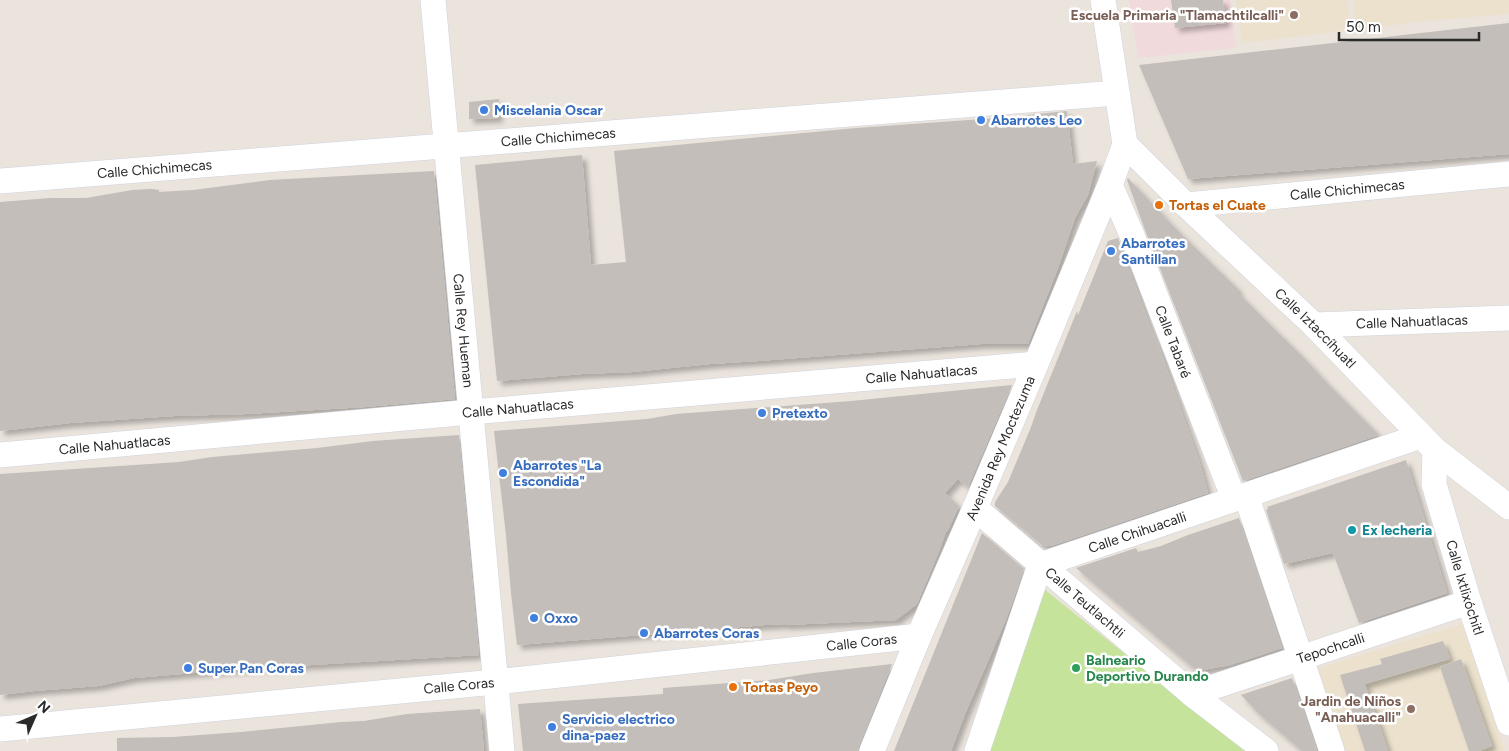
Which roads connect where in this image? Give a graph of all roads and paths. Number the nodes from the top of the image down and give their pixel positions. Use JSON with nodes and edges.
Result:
{"nodes":[{"id":1,"x":432,"y":0,"type":"edge"},
{"id":2,"x":1103,"y":0,"type":"edge"},
{"id":3,"x":1117,"y":92,"type":"junction"},
{"id":4,"x":1125,"y":144,"type":"junction"},
{"id":5,"x":445,"y":147,"type":"junction"},
{"id":6,"x":1509,"y":174,"type":"edge"},
{"id":7,"x":0,"y":181,"type":"edge"},
{"id":8,"x":1110,"y":185,"type":"junction"},
{"id":9,"x":1186,"y":204,"type":"junction"},
{"id":10,"x":1509,"y":318,"type":"edge"},
{"id":11,"x":1314,"y":325,"type":"junction"},
{"id":12,"x":1036,"y":364,"type":"junction"},
{"id":13,"x":471,"y":412,"type":"junction"},
{"id":14,"x":1428,"y":443,"type":"junction"},
{"id":15,"x":0,"y":455,"type":"edge"},
{"id":16,"x":1240,"y":497,"type":"junction"},
{"id":17,"x":1509,"y":507,"type":"edge"},
{"id":18,"x":975,"y":508,"type":"junction"},
{"id":19,"x":1040,"y":564,"type":"junction"},
{"id":20,"x":1469,"y":602,"type":"junction"},
{"id":21,"x":919,"y":636,"type":"junction"},
{"id":22,"x":1300,"y":659,"type":"junction"},
{"id":23,"x":495,"y":682,"type":"junction"},
{"id":24,"x":1192,"y":694,"type":"junction"},
{"id":25,"x":1509,"y":723,"type":"edge"},
{"id":26,"x":0,"y":729,"type":"edge"},
{"id":27,"x":502,"y":751,"type":"edge"},
{"id":28,"x":872,"y":751,"type":"edge"},
{"id":29,"x":977,"y":751,"type":"edge"},
{"id":30,"x":1266,"y":751,"type":"edge"},
{"id":31,"x":1332,"y":751,"type":"edge"}],
"edges":[{"from":1,"to":5,"type":"street","name":"Calle Rey Hueman"},
{"from":2,"to":3,"type":"street"},
{"from":3,"to":4,"type":"street"},
{"from":3,"to":5,"type":"street","name":"Calle Chichimecas"},
{"from":4,"to":8,"type":"street","name":"Avenida Rey Moctezuma"},
{"from":4,"to":9,"type":"street","name":"Calle Iztaccíhuatl"},
{"from":5,"to":7,"type":"street","name":"Calle Chichimecas"},
{"from":5,"to":13,"type":"street","name":"Calle Rey Hueman"},
{"from":6,"to":9,"type":"street","name":"Calle Chichimecas"},
{"from":8,"to":12,"type":"street","name":"Avenida Rey Moctezuma"},
{"from":8,"to":16,"type":"street","name":"Calle Tabaré"},
{"from":9,"to":11,"type":"street","name":"Calle Iztaccíhuatl"},
{"from":10,"to":11,"type":"street","name":"Calle Nahuatlacas"},
{"from":11,"to":14,"type":"street","name":"Calle Iztaccíhuatl"},
{"from":12,"to":13,"type":"street","name":"Calle Nahuatlacas"},
{"from":12,"to":18,"type":"street","name":"Avenida Rey Moctezuma"},
{"from":13,"to":15,"type":"street","name":"Calle Nahuatlacas"},
{"from":13,"to":23,"type":"street","name":"Calle Rey Hueman"},
{"from":14,"to":16,"type":"street","name":"Calle Chihuacalli"},
{"from":14,"to":17,"type":"street","name":"Calle Iztaccíhuatl"},
{"from":14,"to":20,"type":"street","name":"Calle Ixtlixóchitl"},
{"from":16,"to":19,"type":"street","name":"Calle Chihuacalli"},
{"from":16,"to":22,"type":"street","name":"Calle Tabaré"},
{"from":18,"to":19,"type":"street","name":"Calle Teutlachtli"},
{"from":18,"to":21,"type":"street","name":"Avenida Rey Moctezuma"},
{"from":19,"to":24,"type":"street","name":"Calle Teutlachtli"},
{"from":19,"to":29,"type":"street"},
{"from":20,"to":22,"type":"street","name":"Tepochcalli"},
{"from":20,"to":25,"type":"street","name":"Calle Ixtlixóchitl"},
{"from":21,"to":23,"type":"street","name":"Calle Coras"},
{"from":21,"to":28,"type":"street","name":"Avenida Rey Moctezuma"},
{"from":22,"to":24,"type":"street","name":"Tepochcalli"},
{"from":22,"to":31,"type":"street","name":"Calle Tabaré"},
{"from":23,"to":26,"type":"street","name":"Calle Coras"},
{"from":23,"to":27,"type":"street","name":"Calle Rey Hueman"},
{"from":24,"to":30,"type":"street","name":"Calle Teutlachtli"}]}
